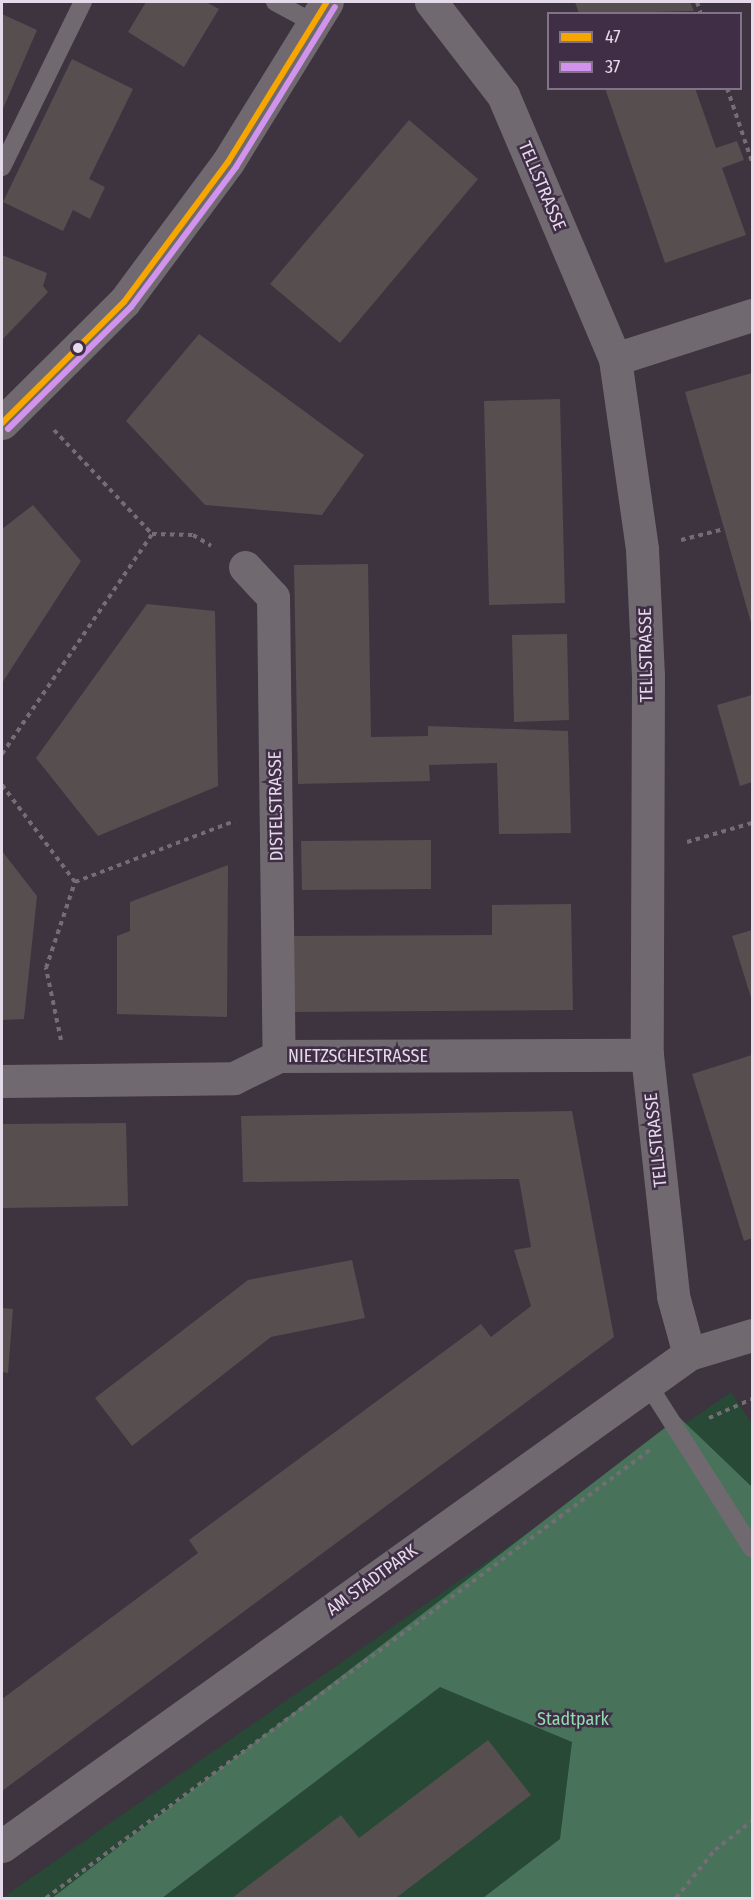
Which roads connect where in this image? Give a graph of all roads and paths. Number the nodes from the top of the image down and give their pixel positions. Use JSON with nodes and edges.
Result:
{"nodes":[{"id":1,"x":83,"y":2,"type":"edge"},
{"id":2,"x":275,"y":2,"type":"edge"},
{"id":3,"x":431,"y":2,"type":"edge"},
{"id":4,"x":321,"y":12,"type":"edge"},
{"id":5,"x":728,"y":90,"type":"edge"},
{"id":6,"x":753,"y":162,"type":"edge"},
{"id":7,"x":2,"y":167,"type":"edge"},
{"id":8,"x":753,"y":315,"type":"edge"},
{"id":9,"x":615,"y":359,"type":"junction"},
{"id":10,"x":25,"y":400,"type":"junction"},
{"id":11,"x":2,"y":423,"type":"edge"},
{"id":12,"x":152,"y":534,"type":"junction"},
{"id":13,"x":245,"y":567,"type":"joint"},
{"id":14,"x":2,"y":753,"type":"edge"},
{"id":15,"x":2,"y":784,"type":"edge"},
{"id":16,"x":276,"y":806,"type":"junction"},
{"id":17,"x":753,"y":823,"type":"edge"},
{"id":18,"x":645,"y":855,"type":"junction"},
{"id":19,"x":75,"y":882,"type":"junction"},
{"id":20,"x":647,"y":1055,"type":"junction"},
{"id":21,"x":279,"y":1056,"type":"junction"},
{"id":22,"x":69,"y":1080,"type":"junction"},
{"id":23,"x":2,"y":1081,"type":"edge"},
{"id":24,"x":753,"y":1335,"type":"edge"},
{"id":25,"x":689,"y":1354,"type":"junction"},
{"id":26,"x":649,"y":1386,"type":"junction"},
{"id":27,"x":753,"y":1399,"type":"edge"},
{"id":28,"x":676,"y":1432,"type":"junction"},
{"id":29,"x":753,"y":1548,"type":"edge"},
{"id":30,"x":753,"y":1821,"type":"edge"},
{"id":31,"x":2,"y":1846,"type":"edge"},
{"id":32,"x":46,"y":1899,"type":"edge"},
{"id":33,"x":676,"y":1899,"type":"edge"}],
"edges":[{"from":1,"to":7,"type":"lane"},
{"from":2,"to":4,"type":"lane"},
{"from":3,"to":9,"type":"street","name":"TELLSTRASSE"},
{"from":4,"to":10,"type":"street"},
{"from":5,"to":6,"type":"path"},
{"from":8,"to":9,"type":"street"},
{"from":9,"to":18,"type":"street","name":"TELLSTRASSE"},
{"from":10,"to":11,"type":"street"},
{"from":10,"to":12,"type":"path"},
{"from":12,"to":13,"type":"path"},
{"from":12,"to":14,"type":"path"},
{"from":13,"to":16,"type":"street","name":"DISTELSTRASSE"},
{"from":15,"to":19,"type":"path"},
{"from":16,"to":19,"type":"path"},
{"from":16,"to":21,"type":"street","name":"DISTELSTRASSE"},
{"from":17,"to":18,"type":"path"},
{"from":18,"to":20,"type":"street","name":"TELLSTRASSE"},
{"from":19,"to":22,"type":"path"},
{"from":20,"to":21,"type":"street","name":"NIETZSCHESTRASSE"},
{"from":20,"to":25,"type":"street","name":"TELLSTRASSE"},
{"from":21,"to":22,"type":"street","name":"NIETZSCHESTRASSE"},
{"from":22,"to":23,"type":"street","name":"NIETZSCHESTRASSE"},
{"from":24,"to":25,"type":"street","name":"AM STADTPARK"},
{"from":25,"to":26,"type":"street","name":"AM STADTPARK"},
{"from":26,"to":28,"type":"lane"},
{"from":26,"to":31,"type":"street","name":"AM STADTPARK"},
{"from":27,"to":28,"type":"path"},
{"from":28,"to":29,"type":"lane"},
{"from":28,"to":32,"type":"path"},
{"from":30,"to":33,"type":"path"}]}
